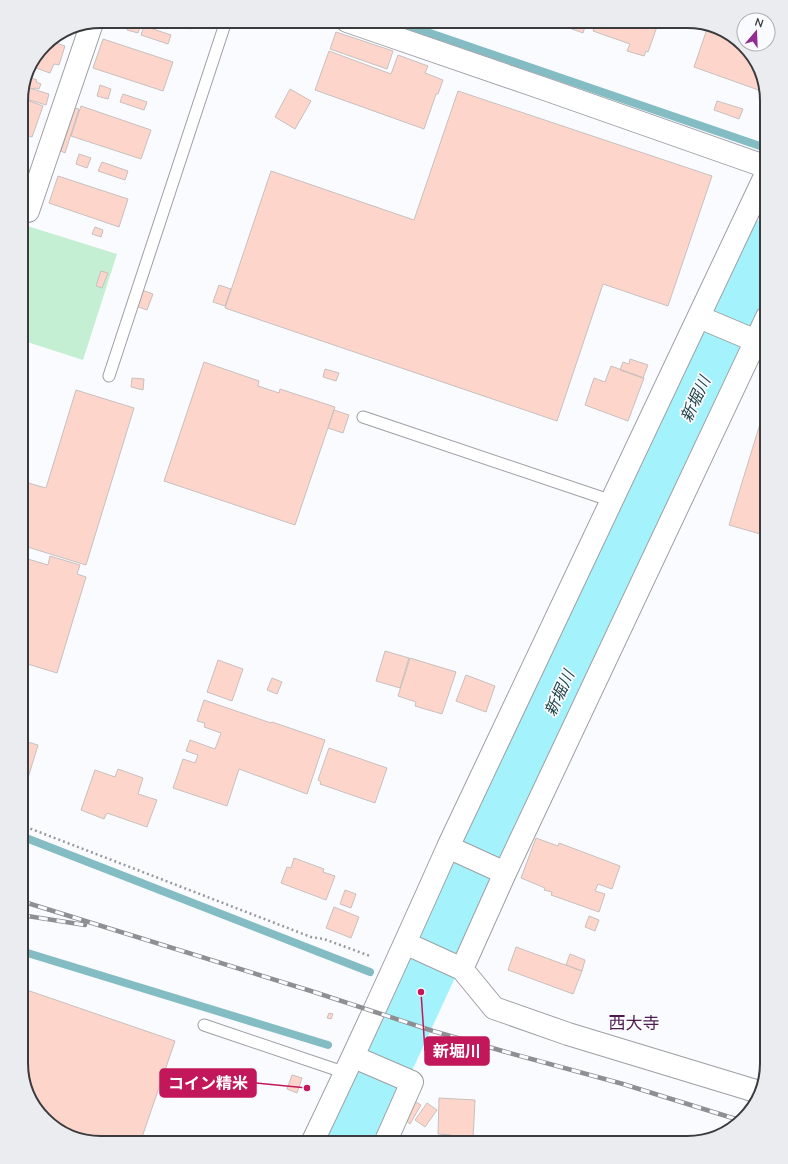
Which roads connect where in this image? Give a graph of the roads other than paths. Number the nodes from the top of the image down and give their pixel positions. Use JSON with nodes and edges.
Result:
{"nodes":[{"id":1,"x":224,"y":28,"type":"edge"},
{"id":2,"x":367,"y":28,"type":"edge"},
{"id":3,"x":90,"y":29,"type":"edge"},
{"id":4,"x":760,"y":165,"type":"edge"},
{"id":5,"x":760,"y":188,"type":"edge"},
{"id":6,"x":28,"y":211,"type":"dead end"},
{"id":7,"x":704,"y":319,"type":"junction"},
{"id":8,"x":760,"y":327,"type":"edge"},
{"id":9,"x":752,"y":339,"type":"junction"},
{"id":10,"x":109,"y":376,"type":"dead end"},
{"id":11,"x":364,"y":417,"type":"dead end"},
{"id":12,"x":612,"y":501,"type":"junction"},
{"id":13,"x":454,"y":850,"type":"junction"},
{"id":14,"x":500,"y":871,"type":"junction"},
{"id":15,"x":411,"y":946,"type":"junction"},
{"id":16,"x":459,"y":968,"type":"junction"},
{"id":17,"x":204,"y":1025,"type":"dead end"},
{"id":18,"x":355,"y":1064,"type":"junction"},
{"id":19,"x":754,"y":1091,"type":"edge"},
{"id":20,"x":316,"y":1136,"type":"edge"},
{"id":21,"x":388,"y":1136,"type":"edge"}],
"edges":[{"from":1,"to":10,"type":"lane"},
{"from":2,"to":4,"type":"street"},
{"from":3,"to":6,"type":"street"},
{"from":5,"to":7,"type":"street"},
{"from":7,"to":9,"type":"street"},
{"from":7,"to":12,"type":"street"},
{"from":8,"to":9,"type":"street"},
{"from":9,"to":14,"type":"street"},
{"from":11,"to":12,"type":"lane"},
{"from":12,"to":13,"type":"street"},
{"from":13,"to":14,"type":"street"},
{"from":13,"to":15,"type":"street"},
{"from":14,"to":16,"type":"street"},
{"from":15,"to":16,"type":"street"},
{"from":15,"to":18,"type":"street"},
{"from":16,"to":19,"type":"street"},
{"from":17,"to":18,"type":"lane"},
{"from":18,"to":20,"type":"street"},
{"from":18,"to":21,"type":"street"}]}
